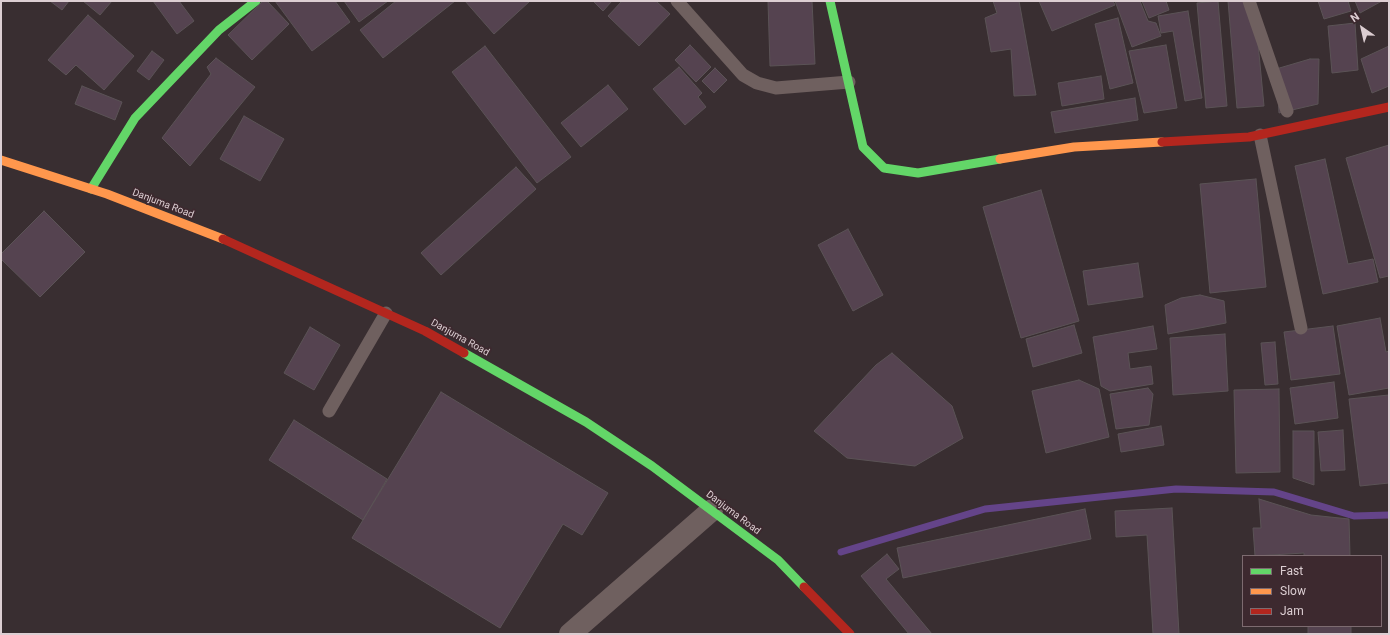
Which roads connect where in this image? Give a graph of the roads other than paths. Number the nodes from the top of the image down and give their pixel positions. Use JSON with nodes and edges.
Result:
{"nodes":[{"id":1,"x":256,"y":1,"type":"edge"},
{"id":2,"x":677,"y":1,"type":"edge"},
{"id":3,"x":830,"y":1,"type":"edge"},
{"id":4,"x":1249,"y":1,"type":"edge"},
{"id":5,"x":849,"y":82,"type":"junction"},
{"id":6,"x":1389,"y":107,"type":"edge"},
{"id":7,"x":1287,"y":111,"type":"dead end"},
{"id":8,"x":1260,"y":134,"type":"junction"},
{"id":9,"x":1,"y":160,"type":"edge"},
{"id":10,"x":91,"y":189,"type":"junction"},
{"id":11,"x":386,"y":313,"type":"junction"},
{"id":12,"x":1301,"y":328,"type":"dead end"},
{"id":13,"x":329,"y":411,"type":"dead end"},
{"id":14,"x":712,"y":510,"type":"junction"},
{"id":15,"x":570,"y":634,"type":"edge"},
{"id":16,"x":850,"y":634,"type":"edge"}],
"edges":[{"from":1,"to":10,"type":"street"},
{"from":2,"to":5,"type":"lane"},
{"from":3,"to":5,"type":"street"},
{"from":4,"to":7,"type":"lane"},
{"from":5,"to":8,"type":"street"},
{"from":6,"to":8,"type":"street"},
{"from":8,"to":12,"type":"lane"},
{"from":9,"to":10,"type":"street","name":"Danjuma Road"},
{"from":10,"to":11,"type":"street","name":"Danjuma Road"},
{"from":11,"to":13,"type":"lane"},
{"from":11,"to":14,"type":"street","name":"Danjuma Road"},
{"from":14,"to":15,"type":"street"},
{"from":14,"to":16,"type":"street","name":"Danjuma Road"}]}
